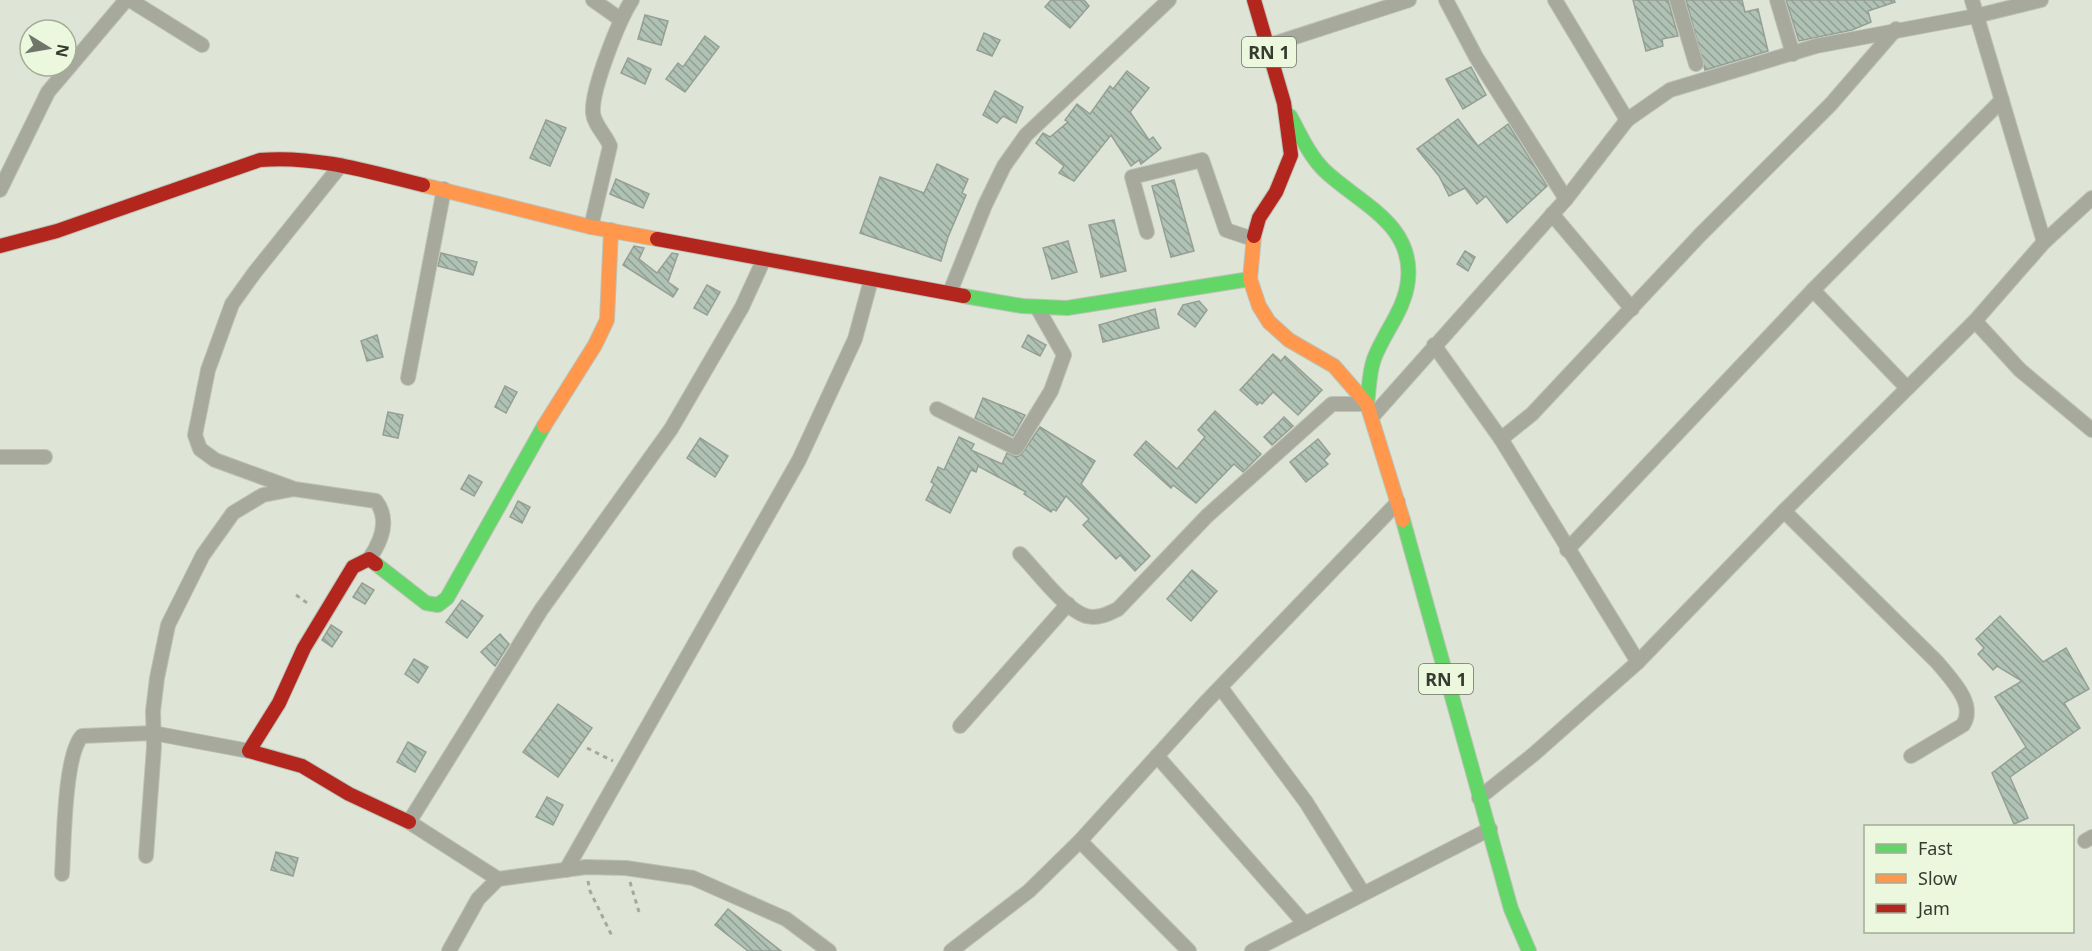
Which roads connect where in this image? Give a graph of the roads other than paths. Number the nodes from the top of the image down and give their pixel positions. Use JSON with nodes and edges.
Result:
{"nodes":[{"id":1,"x":128,"y":0,"type":"edge"},
{"id":2,"x":593,"y":0,"type":"edge"},
{"id":3,"x":632,"y":0,"type":"edge"},
{"id":4,"x":1169,"y":0,"type":"edge"},
{"id":5,"x":1254,"y":0,"type":"edge"},
{"id":6,"x":1409,"y":0,"type":"edge"},
{"id":7,"x":1446,"y":0,"type":"edge"},
{"id":8,"x":1555,"y":0,"type":"edge"},
{"id":9,"x":1677,"y":0,"type":"edge"},
{"id":10,"x":1777,"y":0,"type":"edge"},
{"id":11,"x":1972,"y":0,"type":"edge"},
{"id":12,"x":2041,"y":0,"type":"edge"},
{"id":13,"x":1976,"y":16,"type":"junction"},
{"id":14,"x":620,"y":19,"type":"junction"},
{"id":15,"x":1896,"y":29,"type":"junction"},
{"id":16,"x":202,"y":45,"type":"dead end"},
{"id":17,"x":1267,"y":46,"type":"junction"},
{"id":18,"x":1793,"y":54,"type":"junction"},
{"id":19,"x":1696,"y":64,"type":"dead end"},
{"id":20,"x":2002,"y":100,"type":"junction"},
{"id":21,"x":1284,"y":103,"type":"junction"},
{"id":22,"x":1627,"y":120,"type":"junction"},
{"id":23,"x":341,"y":165,"type":"junction"},
{"id":24,"x":444,"y":189,"type":"junction"},
{"id":25,"x":0,"y":190,"type":"edge"},
{"id":26,"x":2092,"y":198,"type":"edge"},
{"id":27,"x":1566,"y":199,"type":"junction"},
{"id":28,"x":1552,"y":214,"type":"junction"},
{"id":29,"x":591,"y":227,"type":"junction"},
{"id":30,"x":611,"y":231,"type":"junction"},
{"id":31,"x":1147,"y":232,"type":"dead end"},
{"id":32,"x":1253,"y":239,"type":"junction"},
{"id":33,"x":2044,"y":242,"type":"junction"},
{"id":34,"x":0,"y":246,"type":"edge"},
{"id":35,"x":764,"y":259,"type":"junction"},
{"id":36,"x":1250,"y":279,"type":"junction"},
{"id":37,"x":871,"y":280,"type":"junction"},
{"id":38,"x":1813,"y":290,"type":"junction"},
{"id":39,"x":950,"y":292,"type":"junction"},
{"id":40,"x":1038,"y":309,"type":"junction"},
{"id":41,"x":1632,"y":309,"type":"junction"},
{"id":42,"x":1975,"y":321,"type":"junction"},
{"id":43,"x":1434,"y":345,"type":"junction"},
{"id":44,"x":408,"y":378,"type":"dead end"},
{"id":45,"x":1907,"y":388,"type":"junction"},
{"id":46,"x":937,"y":409,"type":"dead end"},
{"id":47,"x":1370,"y":411,"type":"junction"},
{"id":48,"x":2092,"y":430,"type":"edge"},
{"id":49,"x":1501,"y":439,"type":"junction"},
{"id":50,"x":0,"y":457,"type":"edge"},
{"id":51,"x":45,"y":457,"type":"dead end"},
{"id":52,"x":294,"y":489,"type":"junction"},
{"id":53,"x":1398,"y":502,"type":"junction"},
{"id":54,"x":1784,"y":511,"type":"junction"},
{"id":55,"x":1567,"y":550,"type":"junction"},
{"id":56,"x":1020,"y":554,"type":"dead end"},
{"id":57,"x":369,"y":559,"type":"junction"},
{"id":58,"x":1068,"y":604,"type":"junction"},
{"id":59,"x":1638,"y":662,"type":"junction"},
{"id":60,"x":1221,"y":688,"type":"junction"},
{"id":61,"x":960,"y":726,"type":"dead end"},
{"id":62,"x":153,"y":733,"type":"junction"},
{"id":63,"x":249,"y":751,"type":"junction"},
{"id":64,"x":1157,"y":756,"type":"junction"},
{"id":65,"x":1911,"y":756,"type":"dead end"},
{"id":66,"x":1479,"y":798,"type":"junction"},
{"id":67,"x":409,"y":822,"type":"junction"},
{"id":68,"x":1490,"y":829,"type":"junction"},
{"id":69,"x":1080,"y":841,"type":"junction"},
{"id":70,"x":146,"y":856,"type":"dead end"},
{"id":71,"x":566,"y":870,"type":"junction"},
{"id":72,"x":62,"y":874,"type":"dead end"},
{"id":73,"x":498,"y":879,"type":"junction"},
{"id":74,"x":1363,"y":893,"type":"junction"},
{"id":75,"x":1305,"y":924,"type":"junction"},
{"id":76,"x":448,"y":951,"type":"edge"},
{"id":77,"x":829,"y":951,"type":"edge"},
{"id":78,"x":951,"y":951,"type":"edge"},
{"id":79,"x":1189,"y":951,"type":"edge"},
{"id":80,"x":1252,"y":951,"type":"edge"},
{"id":81,"x":1529,"y":951,"type":"edge"}],
"edges":[{"from":1,"to":16,"type":"street"},
{"from":1,"to":25,"type":"street"},
{"from":2,"to":14,"type":"street"},
{"from":3,"to":14,"type":"street"},
{"from":4,"to":39,"type":"street"},
{"from":5,"to":17,"type":"main road","number":"RN 1"},
{"from":6,"to":17,"type":"street"},
{"from":7,"to":27,"type":"street"},
{"from":8,"to":22,"type":"street"},
{"from":9,"to":19,"type":"street"},
{"from":10,"to":18,"type":"street"},
{"from":11,"to":13,"type":"street"},
{"from":12,"to":13,"type":"street"},
{"from":13,"to":15,"type":"street"},
{"from":13,"to":20,"type":"street"},
{"from":14,"to":29,"type":"street"},
{"from":15,"to":18,"type":"street"},
{"from":15,"to":41,"type":"street"},
{"from":17,"to":21,"type":"main road","number":"RN 1"},
{"from":18,"to":22,"type":"street"},
{"from":20,"to":33,"type":"street"},
{"from":20,"to":38,"type":"street"},
{"from":21,"to":32,"type":"main road","number":"RN 1"},
{"from":21,"to":47,"type":"main road","number":"RN 1"},
{"from":22,"to":27,"type":"street"},
{"from":23,"to":24,"type":"main road"},
{"from":23,"to":34,"type":"main road"},
{"from":23,"to":52,"type":"street"},
{"from":24,"to":29,"type":"main road"},
{"from":24,"to":44,"type":"street"},
{"from":26,"to":33,"type":"street"},
{"from":27,"to":28,"type":"street"},
{"from":28,"to":41,"type":"street"},
{"from":28,"to":43,"type":"street"},
{"from":29,"to":30,"type":"main road"},
{"from":30,"to":35,"type":"main road"},
{"from":30,"to":57,"type":"main road"},
{"from":31,"to":32,"type":"street"},
{"from":32,"to":36,"type":"main road","number":"RN 1"},
{"from":33,"to":42,"type":"street"},
{"from":35,"to":37,"type":"main road"},
{"from":35,"to":67,"type":"street"},
{"from":36,"to":40,"type":"main road"},
{"from":36,"to":47,"type":"main road","number":"RN 1"},
{"from":37,"to":39,"type":"main road"},
{"from":37,"to":71,"type":"street"},
{"from":38,"to":45,"type":"street"},
{"from":38,"to":55,"type":"street"},
{"from":39,"to":40,"type":"main road"},
{"from":40,"to":46,"type":"street"},
{"from":41,"to":49,"type":"street"},
{"from":42,"to":45,"type":"street"},
{"from":42,"to":48,"type":"street"},
{"from":43,"to":47,"type":"street"},
{"from":43,"to":49,"type":"street"},
{"from":45,"to":54,"type":"street"},
{"from":47,"to":53,"type":"main road","number":"RN 1"},
{"from":47,"to":58,"type":"street"},
{"from":49,"to":55,"type":"street"},
{"from":50,"to":51,"type":"street"},
{"from":52,"to":57,"type":"street"},
{"from":52,"to":62,"type":"street"},
{"from":53,"to":60,"type":"street"},
{"from":53,"to":66,"type":"main road","number":"RN 1"},
{"from":54,"to":59,"type":"street"},
{"from":54,"to":65,"type":"street"},
{"from":55,"to":59,"type":"street"},
{"from":56,"to":58,"type":"street"},
{"from":57,"to":63,"type":"main road"},
{"from":58,"to":61,"type":"street"},
{"from":59,"to":66,"type":"street"},
{"from":60,"to":64,"type":"street"},
{"from":60,"to":74,"type":"street"},
{"from":62,"to":63,"type":"street"},
{"from":62,"to":70,"type":"street"},
{"from":62,"to":72,"type":"street"},
{"from":63,"to":67,"type":"main road"},
{"from":64,"to":69,"type":"street"},
{"from":64,"to":75,"type":"street"},
{"from":66,"to":68,"type":"main road","number":"RN 1"},
{"from":67,"to":73,"type":"street"},
{"from":68,"to":74,"type":"street"},
{"from":68,"to":81,"type":"main road","number":"RN 1"},
{"from":69,"to":78,"type":"street"},
{"from":69,"to":79,"type":"street"},
{"from":71,"to":73,"type":"street"},
{"from":71,"to":77,"type":"street"},
{"from":73,"to":76,"type":"street"},
{"from":74,"to":75,"type":"street"},
{"from":75,"to":80,"type":"street"}]}
